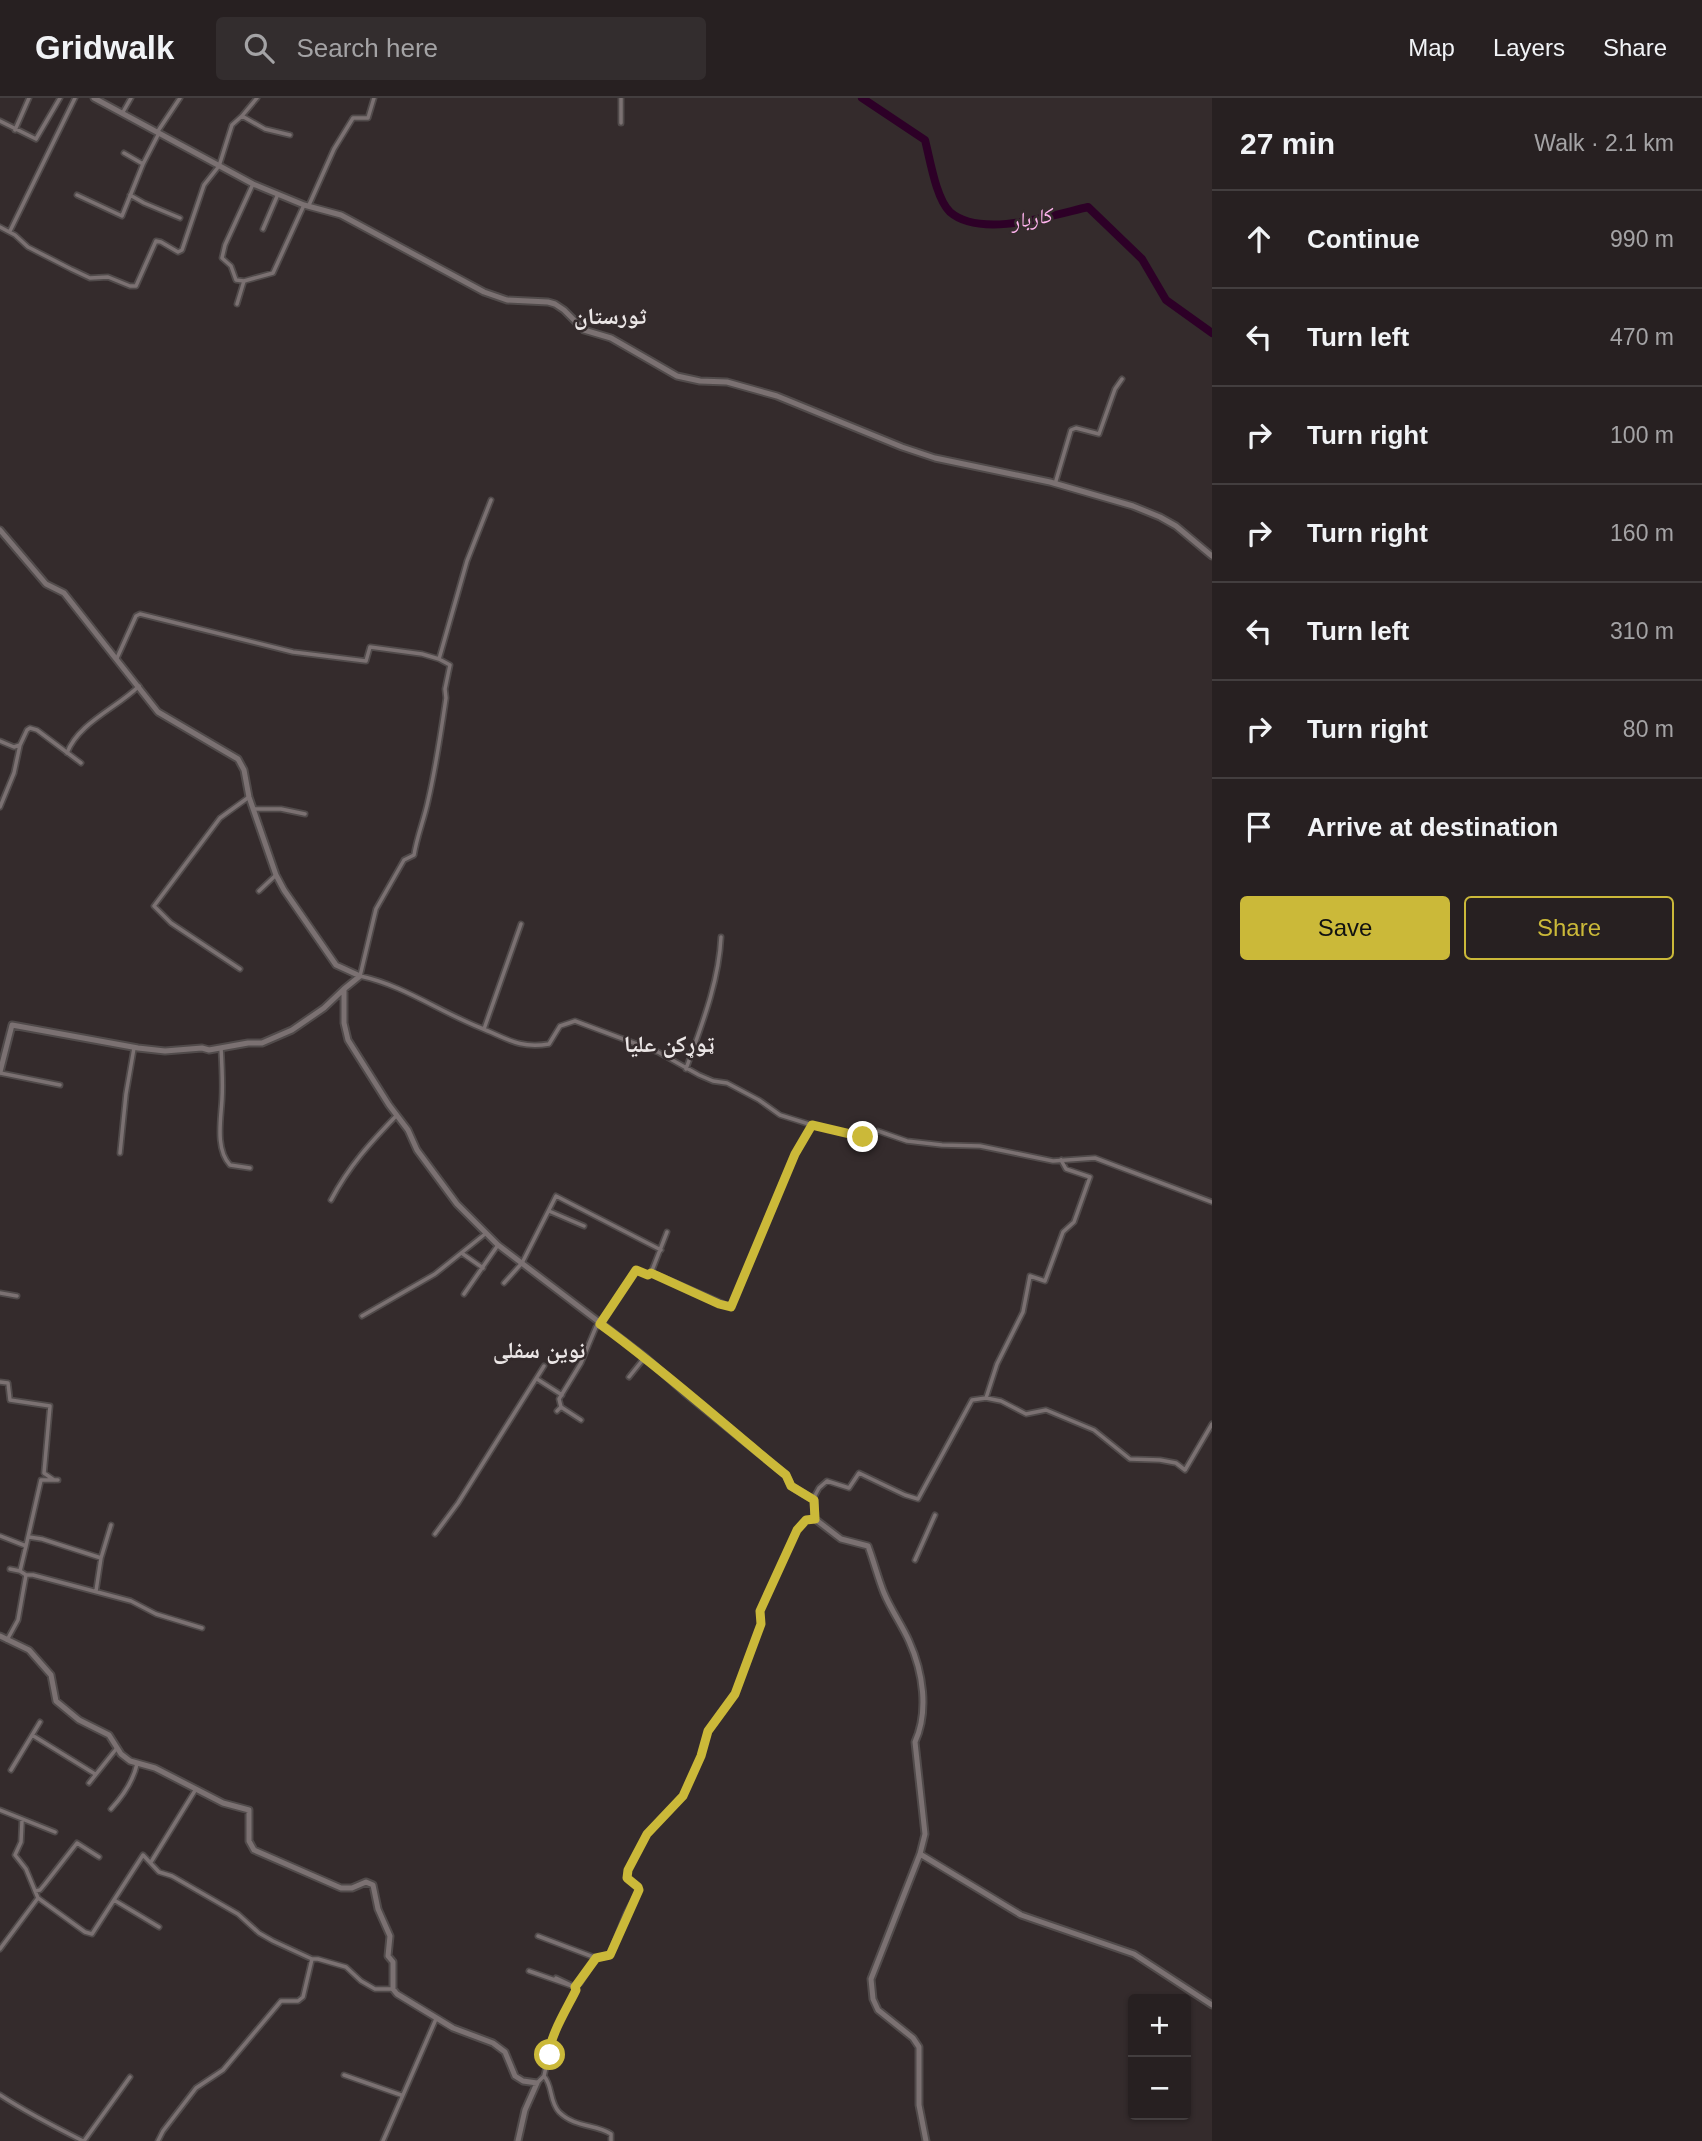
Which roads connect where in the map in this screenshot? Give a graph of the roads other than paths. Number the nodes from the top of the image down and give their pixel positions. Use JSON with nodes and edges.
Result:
{"nodes":[{"id":1,"x":29,"y":98,"type":"edge"},
{"id":2,"x":60,"y":98,"type":"edge"},
{"id":3,"x":75,"y":98,"type":"edge"},
{"id":4,"x":94,"y":98,"type":"edge"},
{"id":5,"x":131,"y":98,"type":"edge"},
{"id":6,"x":180,"y":98,"type":"edge"},
{"id":7,"x":257,"y":98,"type":"edge"},
{"id":8,"x":374,"y":98,"type":"edge"},
{"id":9,"x":621,"y":98,"type":"edge"},
{"id":10,"x":122,"y":112,"type":"junction"},
{"id":11,"x":242,"y":116,"type":"junction"},
{"id":12,"x":0,"y":121,"type":"edge"},
{"id":13,"x":621,"y":123,"type":"dead end"},
{"id":14,"x":15,"y":130,"type":"junction"},
{"id":15,"x":159,"y":133,"type":"junction"},
{"id":16,"x":290,"y":135,"type":"dead end"},
{"id":17,"x":124,"y":153,"type":"dead end"},
{"id":18,"x":143,"y":164,"type":"junction"},
{"id":19,"x":219,"y":166,"type":"junction"},
{"id":20,"x":253,"y":184,"type":"junction"},
{"id":21,"x":278,"y":194,"type":"junction"},
{"id":22,"x":77,"y":195,"type":"dead end"},
{"id":23,"x":130,"y":195,"type":"junction"},
{"id":24,"x":307,"y":205,"type":"junction"},
{"id":25,"x":180,"y":218,"type":"dead end"},
{"id":26,"x":0,"y":227,"type":"edge"},
{"id":27,"x":263,"y":229,"type":"dead end"},
{"id":28,"x":9,"y":232,"type":"junction"},
{"id":29,"x":244,"y":281,"type":"junction"},
{"id":30,"x":237,"y":304,"type":"dead end"},
{"id":31,"x":1122,"y":379,"type":"dead end"},
{"id":32,"x":1055,"y":484,"type":"junction"},
{"id":33,"x":491,"y":500,"type":"dead end"},
{"id":34,"x":0,"y":530,"type":"edge"},
{"id":35,"x":1212,"y":556,"type":"edge"},
{"id":36,"x":117,"y":657,"type":"junction"},
{"id":37,"x":439,"y":659,"type":"junction"},
{"id":38,"x":139,"y":687,"type":"junction"},
{"id":39,"x":0,"y":741,"type":"edge"},
{"id":40,"x":20,"y":745,"type":"junction"},
{"id":41,"x":67,"y":754,"type":"junction"},
{"id":42,"x":81,"y":763,"type":"dead end"},
{"id":43,"x":249,"y":797,"type":"junction"},
{"id":44,"x":0,"y":807,"type":"edge"},
{"id":45,"x":254,"y":809,"type":"junction"},
{"id":46,"x":304,"y":814,"type":"dead end"},
{"id":47,"x":276,"y":875,"type":"junction"},
{"id":48,"x":259,"y":891,"type":"dead end"},
{"id":49,"x":521,"y":924,"type":"dead end"},
{"id":50,"x":721,"y":937,"type":"dead end"},
{"id":51,"x":240,"y":968,"type":"dead end"},
{"id":52,"x":360,"y":976,"type":"junction"},
{"id":53,"x":344,"y":989,"type":"junction"},
{"id":54,"x":484,"y":1029,"type":"junction"},
{"id":55,"x":134,"y":1047,"type":"junction"},
{"id":56,"x":221,"y":1048,"type":"junction"},
{"id":57,"x":686,"y":1069,"type":"junction"},
{"id":58,"x":0,"y":1072,"type":"edge"},
{"id":59,"x":60,"y":1085,"type":"dead end"},
{"id":60,"x":397,"y":1115,"type":"junction"},
{"id":61,"x":812,"y":1125,"type":"junction"},
{"id":62,"x":120,"y":1153,"type":"dead end"},
{"id":63,"x":1061,"y":1160,"type":"junction"},
{"id":64,"x":250,"y":1168,"type":"dead end"},
{"id":65,"x":331,"y":1200,"type":"dead end"},
{"id":66,"x":1212,"y":1202,"type":"edge"},
{"id":67,"x":549,"y":1211,"type":"junction"},
{"id":68,"x":584,"y":1226,"type":"dead end"},
{"id":69,"x":667,"y":1232,"type":"dead end"},
{"id":70,"x":485,"y":1234,"type":"junction"},
{"id":71,"x":498,"y":1245,"type":"junction"},
{"id":72,"x":661,"y":1250,"type":"junction"},
{"id":73,"x":463,"y":1254,"type":"junction"},
{"id":74,"x":522,"y":1263,"type":"junction"},
{"id":75,"x":483,"y":1268,"type":"junction"},
{"id":76,"x":651,"y":1273,"type":"junction"},
{"id":77,"x":504,"y":1283,"type":"dead end"},
{"id":78,"x":0,"y":1293,"type":"edge"},
{"id":79,"x":464,"y":1294,"type":"dead end"},
{"id":80,"x":18,"y":1296,"type":"dead end"},
{"id":81,"x":362,"y":1316,"type":"dead end"},
{"id":82,"x":600,"y":1324,"type":"junction"},
{"id":83,"x":645,"y":1357,"type":"junction"},
{"id":84,"x":544,"y":1366,"type":"dead end"},
{"id":85,"x":629,"y":1377,"type":"dead end"},
{"id":86,"x":537,"y":1379,"type":"junction"},
{"id":87,"x":0,"y":1382,"type":"edge"},
{"id":88,"x":562,"y":1395,"type":"junction"},
{"id":89,"x":986,"y":1398,"type":"junction"},
{"id":90,"x":561,"y":1407,"type":"junction"},
{"id":91,"x":557,"y":1411,"type":"dead end"},
{"id":92,"x":581,"y":1420,"type":"dead end"},
{"id":93,"x":1212,"y":1424,"type":"edge"},
{"id":94,"x":813,"y":1499,"type":"junction"},
{"id":95,"x":935,"y":1515,"type":"dead end"},
{"id":96,"x":815,"y":1519,"type":"junction"},
{"id":97,"x":111,"y":1525,"type":"dead end"},
{"id":98,"x":435,"y":1534,"type":"dead end"},
{"id":99,"x":0,"y":1536,"type":"edge"},
{"id":100,"x":29,"y":1537,"type":"junction"},
{"id":101,"x":26,"y":1546,"type":"junction"},
{"id":102,"x":101,"y":1558,"type":"junction"},
{"id":103,"x":915,"y":1560,"type":"dead end"},
{"id":104,"x":10,"y":1569,"type":"dead end"},
{"id":105,"x":20,"y":1571,"type":"junction"},
{"id":106,"x":26,"y":1575,"type":"junction"},
{"id":107,"x":96,"y":1591,"type":"junction"},
{"id":108,"x":202,"y":1628,"type":"dead end"},
{"id":109,"x":0,"y":1636,"type":"edge"},
{"id":110,"x":8,"y":1640,"type":"junction"},
{"id":111,"x":40,"y":1722,"type":"dead end"},
{"id":112,"x":32,"y":1735,"type":"junction"},
{"id":113,"x":117,"y":1748,"type":"junction"},
{"id":114,"x":137,"y":1764,"type":"junction"},
{"id":115,"x":11,"y":1770,"type":"dead end"},
{"id":116,"x":95,"y":1774,"type":"junction"},
{"id":117,"x":89,"y":1783,"type":"dead end"},
{"id":118,"x":197,"y":1789,"type":"junction"},
{"id":119,"x":111,"y":1809,"type":"dead end"},
{"id":120,"x":0,"y":1810,"type":"edge"},
{"id":121,"x":22,"y":1821,"type":"junction"},
{"id":122,"x":55,"y":1832,"type":"dead end"},
{"id":123,"x":920,"y":1854,"type":"junction"},
{"id":124,"x":99,"y":1857,"type":"dead end"},
{"id":125,"x":151,"y":1862,"type":"junction"},
{"id":126,"x":36,"y":1891,"type":"junction"},
{"id":127,"x":38,"y":1898,"type":"junction"},
{"id":128,"x":114,"y":1900,"type":"junction"},
{"id":129,"x":159,"y":1927,"type":"dead end"},
{"id":130,"x":538,"y":1936,"type":"dead end"},
{"id":131,"x":0,"y":1949,"type":"edge"},
{"id":132,"x":596,"y":1958,"type":"junction"},
{"id":133,"x":312,"y":1959,"type":"junction"},
{"id":134,"x":529,"y":1970,"type":"dead end"},
{"id":135,"x":556,"y":1978,"type":"dead end"},
{"id":136,"x":575,"y":1987,"type":"junction"},
{"id":137,"x":393,"y":1989,"type":"junction"},
{"id":138,"x":1212,"y":2005,"type":"edge"},
{"id":139,"x":436,"y":2019,"type":"junction"},
{"id":140,"x":550,"y":2059,"type":"dead end"},
{"id":141,"x":546,"y":2067,"type":"dead end"},
{"id":142,"x":344,"y":2075,"type":"dead end"},
{"id":143,"x":544,"y":2076,"type":"junction"},
{"id":144,"x":130,"y":2077,"type":"dead end"},
{"id":145,"x":537,"y":2083,"type":"junction"},
{"id":146,"x":401,"y":2095,"type":"junction"},
{"id":147,"x":1,"y":2096,"type":"edge"},
{"id":148,"x":0,"y":2102,"type":"edge"},
{"id":149,"x":84,"y":2141,"type":"edge"},
{"id":150,"x":158,"y":2141,"type":"edge"},
{"id":151,"x":383,"y":2141,"type":"edge"},
{"id":152,"x":518,"y":2141,"type":"edge"},
{"id":153,"x":611,"y":2141,"type":"edge"},
{"id":154,"x":926,"y":2141,"type":"edge"}],
"edges":[{"from":1,"to":14,"type":"street"},
{"from":2,"to":14,"type":"street"},
{"from":3,"to":28,"type":"street"},
{"from":4,"to":10,"type":"street"},
{"from":5,"to":10,"type":"street"},
{"from":6,"to":15,"type":"street"},
{"from":7,"to":11,"type":"street"},
{"from":8,"to":24,"type":"street"},
{"from":9,"to":13,"type":"street"},
{"from":10,"to":15,"type":"street"},
{"from":11,"to":16,"type":"street"},
{"from":11,"to":19,"type":"street"},
{"from":12,"to":14,"type":"street"},
{"from":15,"to":18,"type":"street"},
{"from":15,"to":19,"type":"street"},
{"from":17,"to":18,"type":"street"},
{"from":18,"to":23,"type":"street"},
{"from":19,"to":20,"type":"street"},
{"from":19,"to":28,"type":"street"},
{"from":20,"to":21,"type":"street"},
{"from":20,"to":29,"type":"street"},
{"from":21,"to":24,"type":"street"},
{"from":21,"to":27,"type":"street"},
{"from":22,"to":23,"type":"street"},
{"from":23,"to":25,"type":"street"},
{"from":24,"to":29,"type":"street"},
{"from":24,"to":32,"type":"street"},
{"from":26,"to":28,"type":"street"},
{"from":29,"to":30,"type":"street"},
{"from":31,"to":32,"type":"street"},
{"from":32,"to":35,"type":"street"},
{"from":33,"to":37,"type":"street"},
{"from":34,"to":36,"type":"street"},
{"from":36,"to":37,"type":"street"},
{"from":36,"to":38,"type":"street"},
{"from":37,"to":52,"type":"street"},
{"from":38,"to":41,"type":"street"},
{"from":38,"to":43,"type":"street"},
{"from":39,"to":40,"type":"street"},
{"from":40,"to":41,"type":"street"},
{"from":40,"to":44,"type":"street"},
{"from":41,"to":42,"type":"street"},
{"from":43,"to":45,"type":"street"},
{"from":43,"to":51,"type":"street"},
{"from":45,"to":46,"type":"street"},
{"from":45,"to":47,"type":"street"},
{"from":47,"to":48,"type":"street"},
{"from":47,"to":52,"type":"street"},
{"from":49,"to":54,"type":"street"},
{"from":50,"to":57,"type":"street"},
{"from":52,"to":53,"type":"street"},
{"from":52,"to":54,"type":"street"},
{"from":53,"to":56,"type":"street"},
{"from":53,"to":60,"type":"street"},
{"from":54,"to":57,"type":"street"},
{"from":55,"to":56,"type":"street"},
{"from":55,"to":58,"type":"street"},
{"from":55,"to":62,"type":"street"},
{"from":56,"to":64,"type":"street"},
{"from":57,"to":61,"type":"street"},
{"from":58,"to":59,"type":"street"},
{"from":60,"to":65,"type":"street"},
{"from":60,"to":70,"type":"street"},
{"from":61,"to":63,"type":"street"},
{"from":61,"to":76,"type":"street"},
{"from":63,"to":66,"type":"street"},
{"from":63,"to":89,"type":"street"},
{"from":67,"to":68,"type":"street"},
{"from":67,"to":72,"type":"street"},
{"from":67,"to":74,"type":"street"},
{"from":69,"to":72,"type":"street"},
{"from":70,"to":71,"type":"street"},
{"from":70,"to":73,"type":"street"},
{"from":71,"to":74,"type":"street"},
{"from":71,"to":75,"type":"street"},
{"from":72,"to":76,"type":"street"},
{"from":73,"to":75,"type":"street"},
{"from":73,"to":81,"type":"street"},
{"from":74,"to":77,"type":"street"},
{"from":74,"to":82,"type":"street"},
{"from":75,"to":79,"type":"street"},
{"from":76,"to":82,"type":"street"},
{"from":78,"to":80,"type":"street"},
{"from":82,"to":83,"type":"street"},
{"from":82,"to":88,"type":"street"},
{"from":83,"to":85,"type":"street"},
{"from":83,"to":94,"type":"street"},
{"from":84,"to":86,"type":"street"},
{"from":86,"to":88,"type":"street"},
{"from":86,"to":98,"type":"street"},
{"from":87,"to":100,"type":"street"},
{"from":88,"to":90,"type":"street"},
{"from":89,"to":93,"type":"street"},
{"from":89,"to":94,"type":"street"},
{"from":90,"to":91,"type":"street"},
{"from":90,"to":92,"type":"street"},
{"from":94,"to":96,"type":"street"},
{"from":95,"to":103,"type":"street"},
{"from":96,"to":123,"type":"street"},
{"from":96,"to":132,"type":"street"},
{"from":97,"to":102,"type":"street"},
{"from":99,"to":101,"type":"street"},
{"from":100,"to":101,"type":"street"},
{"from":100,"to":102,"type":"street"},
{"from":101,"to":105,"type":"street"},
{"from":102,"to":107,"type":"street"},
{"from":104,"to":105,"type":"street"},
{"from":105,"to":106,"type":"street"},
{"from":106,"to":107,"type":"street"},
{"from":106,"to":110,"type":"street"},
{"from":107,"to":108,"type":"street"},
{"from":109,"to":110,"type":"street"},
{"from":110,"to":113,"type":"street"},
{"from":111,"to":112,"type":"street"},
{"from":112,"to":115,"type":"street"},
{"from":112,"to":116,"type":"street"},
{"from":113,"to":114,"type":"street"},
{"from":113,"to":116,"type":"street"},
{"from":114,"to":118,"type":"street"},
{"from":114,"to":119,"type":"street"},
{"from":116,"to":117,"type":"street"},
{"from":118,"to":125,"type":"street"},
{"from":118,"to":137,"type":"street"},
{"from":120,"to":121,"type":"street"},
{"from":121,"to":122,"type":"street"},
{"from":121,"to":126,"type":"street"},
{"from":123,"to":138,"type":"street"},
{"from":123,"to":154,"type":"street"},
{"from":124,"to":126,"type":"street"},
{"from":125,"to":128,"type":"street"},
{"from":125,"to":133,"type":"street"},
{"from":126,"to":127,"type":"street"},
{"from":127,"to":128,"type":"street"},
{"from":127,"to":131,"type":"street"},
{"from":128,"to":129,"type":"street"},
{"from":130,"to":132,"type":"street"},
{"from":132,"to":136,"type":"street"},
{"from":133,"to":137,"type":"street"},
{"from":133,"to":150,"type":"street"},
{"from":134,"to":136,"type":"street"},
{"from":135,"to":136,"type":"street"},
{"from":136,"to":140,"type":"street"},
{"from":137,"to":139,"type":"street"},
{"from":139,"to":145,"type":"street"},
{"from":139,"to":146,"type":"street"},
{"from":141,"to":143,"type":"street"},
{"from":142,"to":146,"type":"street"},
{"from":143,"to":145,"type":"street"},
{"from":143,"to":153,"type":"street"},
{"from":144,"to":149,"type":"street"},
{"from":145,"to":152,"type":"street"},
{"from":146,"to":151,"type":"street"},
{"from":147,"to":148,"type":"street"},
{"from":147,"to":149,"type":"street"}]}
